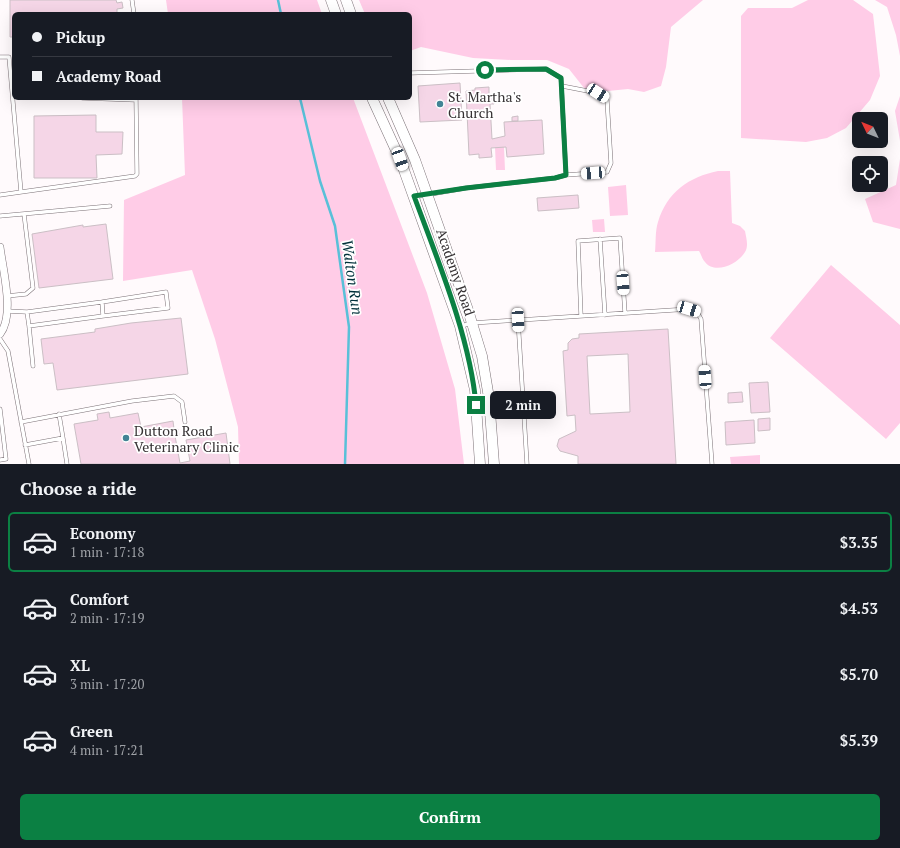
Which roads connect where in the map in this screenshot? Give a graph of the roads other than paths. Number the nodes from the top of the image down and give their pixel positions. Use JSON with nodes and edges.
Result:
{"nodes":[{"id":1,"x":132,"y":0,"type":"edge"},
{"id":2,"x":331,"y":0,"type":"edge"},
{"id":3,"x":346,"y":0,"type":"edge"},
{"id":4,"x":134,"y":12,"type":"edge"},
{"id":5,"x":335,"y":12,"type":"edge"},
{"id":6,"x":350,"y":12,"type":"edge"},
{"id":7,"x":0,"y":57,"type":"edge"},
{"id":8,"x":9,"y":57,"type":"joint"},
{"id":9,"x":412,"y":73,"type":"edge"},
{"id":10,"x":562,"y":86,"type":"junction"},
{"id":11,"x":12,"y":91,"type":"edge"},
{"id":12,"x":13,"y":100,"type":"edge"},
{"id":13,"x":136,"y":100,"type":"edge"},
{"id":14,"x":373,"y":100,"type":"edge"},
{"id":15,"x":389,"y":100,"type":"edge"},
{"id":16,"x":566,"y":175,"type":"junction"},
{"id":17,"x":21,"y":192,"type":"junction"},
{"id":18,"x":427,"y":193,"type":"junction"},
{"id":19,"x":0,"y":195,"type":"edge"},
{"id":20,"x":414,"y":196,"type":"junction"},
{"id":21,"x":110,"y":206,"type":"dead end"},
{"id":22,"x":24,"y":214,"type":"junction"},
{"id":23,"x":0,"y":216,"type":"edge"},
{"id":24,"x":600,"y":239,"type":"junction"},
{"id":25,"x":0,"y":248,"type":"edge"},
{"id":26,"x":6,"y":296,"type":"junction"},
{"id":27,"x":102,"y":302,"type":"junction"},
{"id":28,"x":7,"y":311,"type":"junction"},
{"id":29,"x":27,"y":312,"type":"junction"},
{"id":30,"x":625,"y":314,"type":"junction"},
{"id":31,"x":605,"y":315,"type":"junction"},
{"id":32,"x":103,"y":316,"type":"junction"},
{"id":33,"x":581,"y":316,"type":"junction"},
{"id":34,"x":518,"y":320,"type":"junction"},
{"id":35,"x":472,"y":323,"type":"junction"},
{"id":36,"x":29,"y":326,"type":"junction"},
{"id":37,"x":460,"y":326,"type":"junction"},
{"id":38,"x":0,"y":334,"type":"edge"},
{"id":39,"x":0,"y":339,"type":"edge"},
{"id":40,"x":33,"y":366,"type":"dead end"},
{"id":41,"x":0,"y":409,"type":"edge"},
{"id":42,"x":59,"y":414,"type":"junction"},
{"id":43,"x":21,"y":422,"type":"junction"},
{"id":44,"x":185,"y":422,"type":"dead end"},
{"id":45,"x":63,"y":438,"type":"junction"},
{"id":46,"x":25,"y":445,"type":"junction"},
{"id":47,"x":0,"y":460,"type":"edge"},
{"id":48,"x":29,"y":464,"type":"edge"},
{"id":49,"x":67,"y":464,"type":"edge"},
{"id":50,"x":480,"y":464,"type":"edge"},
{"id":51,"x":494,"y":464,"type":"edge"},
{"id":52,"x":527,"y":464,"type":"edge"},
{"id":53,"x":712,"y":464,"type":"edge"}],
"edges":[{"from":1,"to":4,"type":"lane"},
{"from":2,"to":5,"type":"main road"},
{"from":3,"to":6,"type":"main road"},
{"from":7,"to":8,"type":"lane"},
{"from":8,"to":11,"type":"lane"},
{"from":9,"to":10,"type":"lane"},
{"from":10,"to":16,"type":"lane"},
{"from":10,"to":16,"type":"lane"},
{"from":12,"to":17,"type":"lane"},
{"from":13,"to":17,"type":"lane"},
{"from":14,"to":20,"type":"main road","name":"Academy Road"},
{"from":15,"to":18,"type":"main road","name":"Academy Road"},
{"from":16,"to":18,"type":"lane"},
{"from":17,"to":19,"type":"lane"},
{"from":18,"to":20,"type":"lane"},
{"from":18,"to":35,"type":"main road","name":"Academy Road"},
{"from":20,"to":37,"type":"main road","name":"Academy Road"},
{"from":21,"to":22,"type":"lane"},
{"from":22,"to":23,"type":"lane"},
{"from":22,"to":26,"type":"lane"},
{"from":24,"to":30,"type":"lane"},
{"from":24,"to":31,"type":"lane"},
{"from":24,"to":33,"type":"lane"},
{"from":25,"to":26,"type":"street"},
{"from":26,"to":28,"type":"street"},
{"from":27,"to":29,"type":"lane"},
{"from":27,"to":32,"type":"lane"},
{"from":27,"to":32,"type":"lane"},
{"from":28,"to":29,"type":"lane"},
{"from":28,"to":38,"type":"street"},
{"from":29,"to":36,"type":"lane"},
{"from":30,"to":31,"type":"lane"},
{"from":30,"to":53,"type":"lane"},
{"from":31,"to":33,"type":"lane"},
{"from":32,"to":36,"type":"lane"},
{"from":33,"to":34,"type":"lane"},
{"from":34,"to":35,"type":"lane"},
{"from":34,"to":52,"type":"lane"},
{"from":35,"to":37,"type":"lane"},
{"from":35,"to":51,"type":"main road","name":"Academy Road"},
{"from":36,"to":40,"type":"lane"},
{"from":37,"to":50,"type":"main road","name":"Academy Road"},
{"from":39,"to":43,"type":"lane"},
{"from":41,"to":47,"type":"lane"},
{"from":42,"to":43,"type":"lane"},
{"from":42,"to":44,"type":"lane"},
{"from":42,"to":45,"type":"lane"},
{"from":43,"to":46,"type":"lane"},
{"from":45,"to":46,"type":"lane"},
{"from":45,"to":49,"type":"lane"},
{"from":46,"to":48,"type":"lane"}]}
